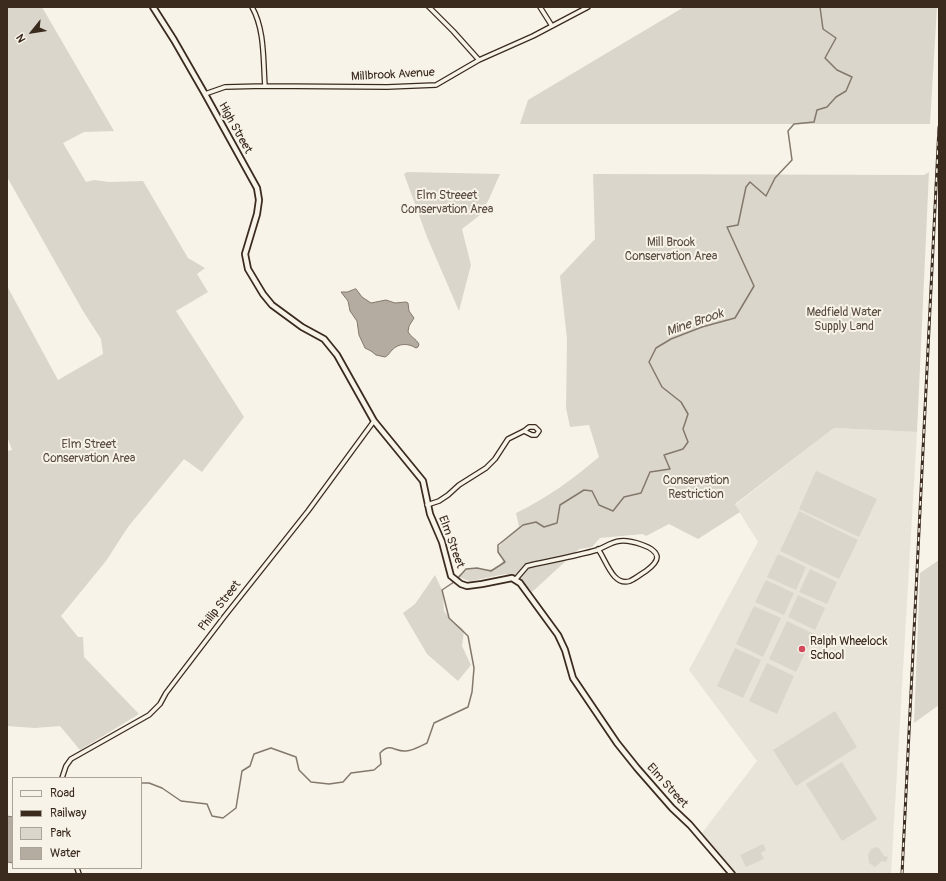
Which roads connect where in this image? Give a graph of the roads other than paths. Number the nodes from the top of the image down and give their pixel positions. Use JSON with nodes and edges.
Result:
{"nodes":[{"id":1,"x":153,"y":7,"type":"edge"},
{"id":2,"x":253,"y":7,"type":"edge"},
{"id":3,"x":429,"y":7,"type":"edge"},
{"id":4,"x":540,"y":7,"type":"edge"},
{"id":5,"x":588,"y":7,"type":"edge"},
{"id":6,"x":552,"y":26,"type":"junction"},
{"id":7,"x":479,"y":60,"type":"junction"},
{"id":8,"x":265,"y":86,"type":"junction"},
{"id":9,"x":205,"y":94,"type":"junction"},
{"id":10,"x":247,"y":268,"type":"joint"},
{"id":11,"x":374,"y":421,"type":"junction"},
{"id":12,"x":524,"y":431,"type":"dead end"},
{"id":13,"x":427,"y":505,"type":"junction"},
{"id":14,"x":598,"y":549,"type":"junction"},
{"id":15,"x":515,"y":580,"type":"junction"},
{"id":16,"x":62,"y":777,"type":"edge"},
{"id":17,"x":732,"y":874,"type":"edge"}],
"edges":[{"from":1,"to":9,"type":"street","name":"High Street"},
{"from":2,"to":8,"type":"street"},
{"from":3,"to":7,"type":"street"},
{"from":4,"to":6,"type":"street"},
{"from":5,"to":6,"type":"street","name":"Millbrook Avenue"},
{"from":6,"to":7,"type":"street","name":"Millbrook Avenue"},
{"from":7,"to":8,"type":"street","name":"Millbrook Avenue"},
{"from":8,"to":9,"type":"street","name":"Millbrook Avenue"},
{"from":9,"to":10,"type":"street","name":"High Street"},
{"from":10,"to":11,"type":"street","name":"Elm Street"},
{"from":11,"to":13,"type":"street","name":"Elm Street"},
{"from":11,"to":16,"type":"street","name":"Philip Street"},
{"from":12,"to":13,"type":"street"},
{"from":13,"to":15,"type":"street","name":"Elm Street"},
{"from":14,"to":14,"type":"street"},
{"from":14,"to":15,"type":"street"},
{"from":15,"to":17,"type":"street","name":"Elm Street"}]}
